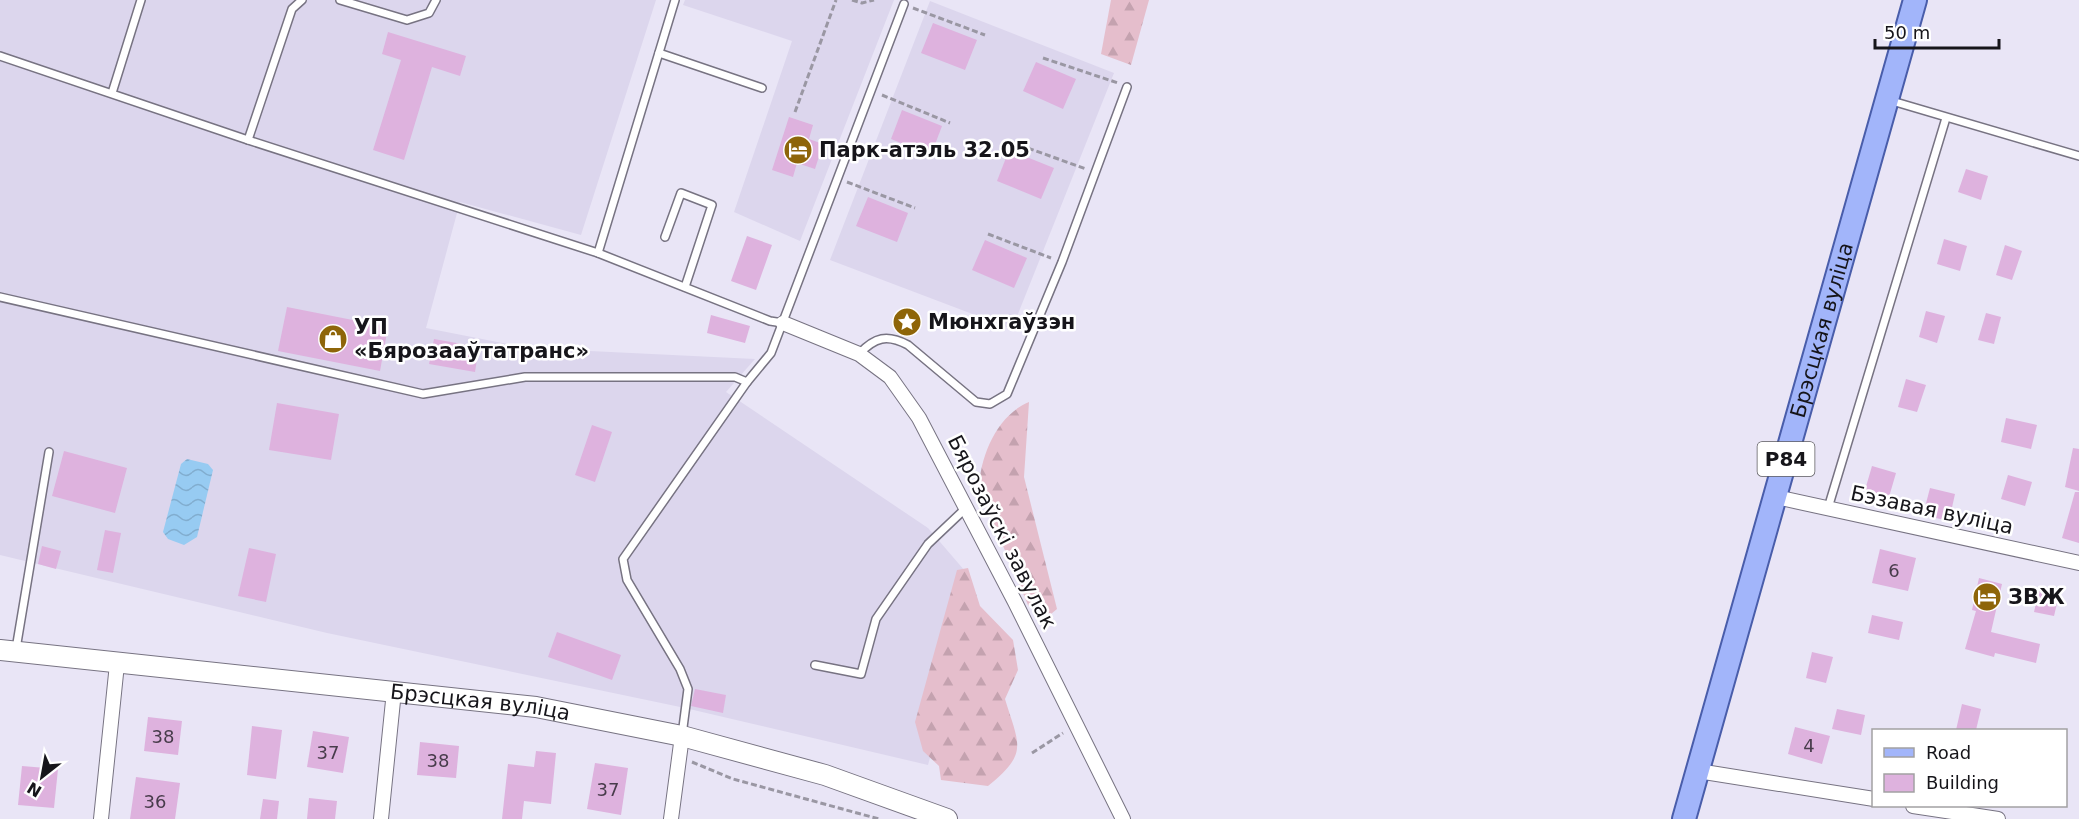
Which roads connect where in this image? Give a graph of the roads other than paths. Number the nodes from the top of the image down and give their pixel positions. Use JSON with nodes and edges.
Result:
{"nodes":[{"id":1,"x":141,"y":0,"type":"edge"},
{"id":2,"x":302,"y":0,"type":"edge"},
{"id":3,"x":340,"y":0,"type":"edge"},
{"id":4,"x":436,"y":0,"type":"edge"},
{"id":5,"x":675,"y":0,"type":"edge"},
{"id":6,"x":904,"y":4,"type":"road end"},
{"id":7,"x":1913,"y":6,"type":"edge"},
{"id":8,"x":658,"y":53,"type":"junction"},
{"id":9,"x":0,"y":56,"type":"edge"},
{"id":10,"x":1127,"y":87,"type":"road end"},
{"id":11,"x":762,"y":88,"type":"dead end"},
{"id":12,"x":112,"y":93,"type":"junction"},
{"id":13,"x":1888,"y":100,"type":"junction"},
{"id":14,"x":1947,"y":118,"type":"junction"},
{"id":15,"x":248,"y":141,"type":"junction"},
{"id":16,"x":2079,"y":156,"type":"edge"},
{"id":17,"x":665,"y":237,"type":"dead end"},
{"id":18,"x":598,"y":253,"type":"junction"},
{"id":19,"x":686,"y":287,"type":"junction"},
{"id":20,"x":0,"y":297,"type":"edge"},
{"id":21,"x":783,"y":323,"type":"junction"},
{"id":22,"x":860,"y":354,"type":"junction"},
{"id":23,"x":747,"y":382,"type":"junction"},
{"id":24,"x":49,"y":452,"type":"dead end"},
{"id":25,"x":1776,"y":497,"type":"junction"},
{"id":26,"x":967,"y":507,"type":"junction"},
{"id":27,"x":1828,"y":508,"type":"junction"},
{"id":28,"x":2079,"y":563,"type":"edge"},
{"id":29,"x":8,"y":651,"type":"edge"},
{"id":30,"x":117,"y":664,"type":"junction"},
{"id":31,"x":815,"y":665,"type":"dead end"},
{"id":32,"x":393,"y":691,"type":"junction"},
{"id":33,"x":682,"y":736,"type":"junction"},
{"id":34,"x":1698,"y":771,"type":"junction"},
{"id":35,"x":1872,"y":799,"type":"edge"},
{"id":36,"x":1920,"y":807,"type":"edge"},
{"id":37,"x":101,"y":819,"type":"edge"},
{"id":38,"x":381,"y":819,"type":"edge"},
{"id":39,"x":671,"y":819,"type":"edge"},
{"id":40,"x":947,"y":819,"type":"edge"},
{"id":41,"x":1123,"y":819,"type":"edge"},
{"id":42,"x":1684,"y":819,"type":"edge"},
{"id":43,"x":1998,"y":819,"type":"edge"}],
"edges":[{"from":1,"to":12,"type":"lane"},
{"from":2,"to":15,"type":"lane"},
{"from":3,"to":4,"type":"lane"},
{"from":5,"to":8,"type":"lane"},
{"from":6,"to":21,"type":"lane"},
{"from":7,"to":13,"type":"main road","name":"Брэсцкая вуліца","number":"Р84"},
{"from":8,"to":11,"type":"lane"},
{"from":8,"to":18,"type":"lane"},
{"from":9,"to":12,"type":"lane"},
{"from":10,"to":22,"type":"lane"},
{"from":12,"to":15,"type":"lane"},
{"from":13,"to":14,"type":"lane"},
{"from":13,"to":25,"type":"main road","name":"Брэсцкая вуліца","number":"Р84"},
{"from":14,"to":16,"type":"lane"},
{"from":14,"to":27,"type":"lane"},
{"from":15,"to":18,"type":"lane"},
{"from":17,"to":19,"type":"lane"},
{"from":18,"to":19,"type":"lane"},
{"from":19,"to":21,"type":"lane"},
{"from":20,"to":23,"type":"lane"},
{"from":21,"to":22,"type":"street","name":"Бярозаўскі завулак"},
{"from":21,"to":23,"type":"lane"},
{"from":22,"to":26,"type":"street","name":"Бярозаўскі завулак"},
{"from":23,"to":33,"type":"lane"},
{"from":24,"to":29,"type":"lane"},
{"from":25,"to":27,"type":"street","name":"Бэзавая вуліца"},
{"from":25,"to":34,"type":"main road","name":"Брэсцкая вуліца","number":"Р84"},
{"from":26,"to":31,"type":"lane"},
{"from":26,"to":41,"type":"street","name":"Бярозаўскі завулак"},
{"from":27,"to":28,"type":"street","name":"Бэзавая вуліца"},
{"from":29,"to":30,"type":"street","name":"Брэсцкая вуліца"},
{"from":30,"to":32,"type":"street","name":"Брэсцкая вуліца"},
{"from":30,"to":37,"type":"street"},
{"from":32,"to":33,"type":"street","name":"Брэсцкая вуліца"},
{"from":32,"to":38,"type":"street"},
{"from":33,"to":39,"type":"street"},
{"from":33,"to":40,"type":"street","name":"Брэсцкая вуліца"},
{"from":34,"to":35,"type":"street"},
{"from":34,"to":42,"type":"main road","name":"Брэсцкая вуліца","number":"Р84"},
{"from":36,"to":43,"type":"street"}]}
